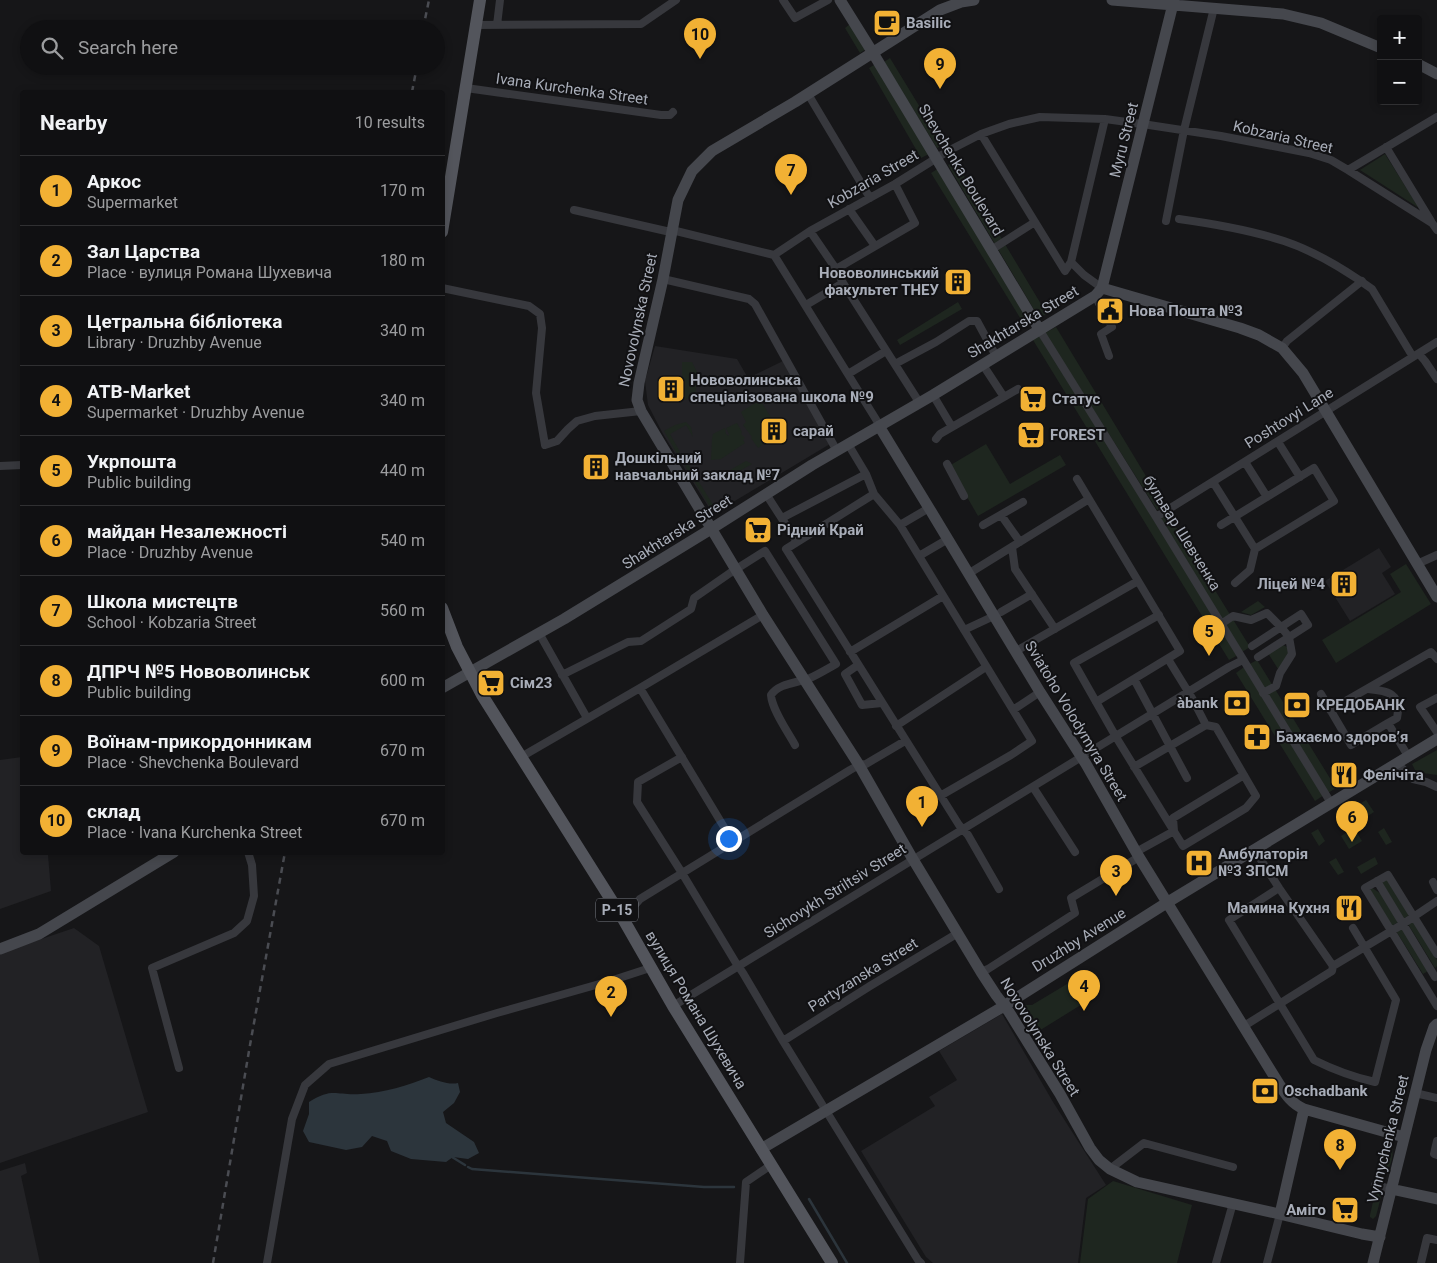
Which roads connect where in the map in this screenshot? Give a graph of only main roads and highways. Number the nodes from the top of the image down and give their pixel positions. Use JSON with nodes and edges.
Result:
{"nodes":[{"id":1,"x":480,"y":0,"type":"edge"},
{"id":2,"x":445,"y":214,"type":"edge"},
{"id":3,"x":445,"y":616,"type":"edge"},
{"id":4,"x":832,"y":1263,"type":"edge"}],
"edges":[{"from":1,"to":2,"type":"main road"},
{"from":3,"to":4,"type":"main road","name":"вулиця Романа Шухевича","number":"Р-15"}]}
